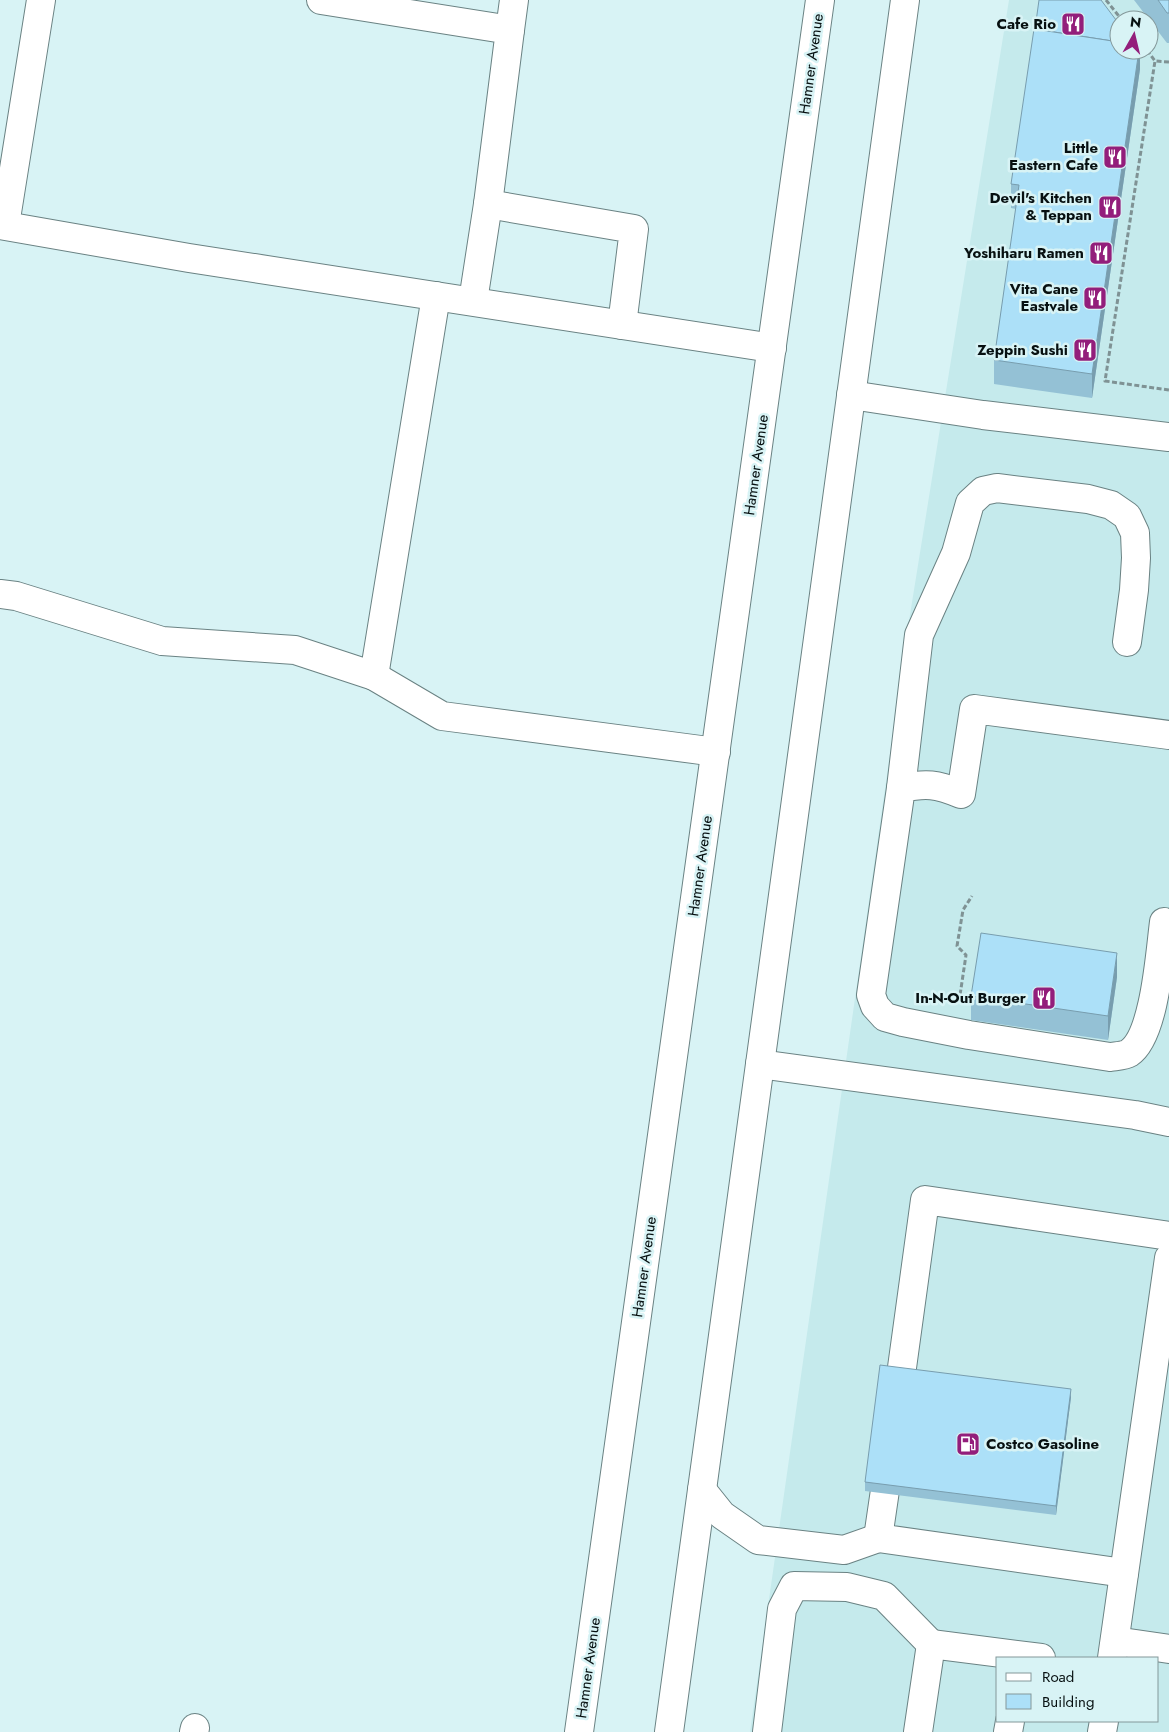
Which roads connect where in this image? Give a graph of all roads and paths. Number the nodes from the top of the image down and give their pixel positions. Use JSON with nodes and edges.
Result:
{"nodes":[{"id":1,"x":41,"y":0,"type":"edge"},
{"id":2,"x":321,"y":0,"type":"edge"},
{"id":3,"x":514,"y":0,"type":"edge"},
{"id":4,"x":820,"y":0,"type":"edge"},
{"id":5,"x":905,"y":0,"type":"edge"},
{"id":6,"x":1106,"y":0,"type":"edge"},
{"id":7,"x":353,"y":3,"type":"edge"},
{"id":8,"x":447,"y":10,"type":"edge"},
{"id":9,"x":1114,"y":10,"type":"edge"},
{"id":10,"x":510,"y":30,"type":"junction"},
{"id":11,"x":1155,"y":61,"type":"joint"},
{"id":12,"x":1169,"y":62,"type":"edge"},
{"id":13,"x":488,"y":204,"type":"junction"},
{"id":14,"x":2,"y":225,"type":"edge"},
{"id":15,"x":436,"y":296,"type":"junction"},
{"id":16,"x":473,"y":301,"type":"junction"},
{"id":17,"x":622,"y":324,"type":"junction"},
{"id":18,"x":772,"y":348,"type":"junction"},
{"id":19,"x":1169,"y":390,"type":"edge"},
{"id":20,"x":851,"y":395,"type":"junction"},
{"id":21,"x":1169,"y":437,"type":"edge"},
{"id":22,"x":0,"y":594,"type":"edge"},
{"id":23,"x":1127,"y":642,"type":"dead end"},
{"id":24,"x":374,"y":676,"type":"junction"},
{"id":25,"x":1169,"y":735,"type":"edge"},
{"id":26,"x":716,"y":752,"type":"junction"},
{"id":27,"x":900,"y":788,"type":"junction"},
{"id":28,"x":972,"y":896,"type":"dead end"},
{"id":29,"x":1164,"y":922,"type":"dead end"},
{"id":30,"x":955,"y":1032,"type":"junction"},
{"id":31,"x":760,"y":1064,"type":"junction"},
{"id":32,"x":1169,"y":1122,"type":"edge"},
{"id":33,"x":1169,"y":1236,"type":"edge"},
{"id":34,"x":1169,"y":1258,"type":"edge"},
{"id":35,"x":1167,"y":1288,"type":"edge"},
{"id":36,"x":702,"y":1490,"type":"junction"},
{"id":37,"x":878,"y":1538,"type":"junction"},
{"id":38,"x":1124,"y":1573,"type":"junction"},
{"id":39,"x":931,"y":1644,"type":"junction"},
{"id":40,"x":1169,"y":1649,"type":"edge"},
{"id":41,"x":1114,"y":1650,"type":"edge"},
{"id":42,"x":1028,"y":1657,"type":"edge"},
{"id":43,"x":580,"y":1732,"type":"edge"},
{"id":44,"x":669,"y":1732,"type":"edge"},
{"id":45,"x":767,"y":1732,"type":"edge"},
{"id":46,"x":918,"y":1732,"type":"edge"}],
"edges":[{"from":1,"to":14,"type":"main road"},
{"from":2,"to":7,"type":"main road"},
{"from":3,"to":10,"type":"main road"},
{"from":4,"to":18,"type":"main road","name":"Hamner Avenue"},
{"from":5,"to":20,"type":"main road"},
{"from":6,"to":9,"type":"path"},
{"from":7,"to":8,"type":"main road"},
{"from":8,"to":10,"type":"main road"},
{"from":10,"to":13,"type":"main road"},
{"from":11,"to":12,"type":"path"},
{"from":11,"to":19,"type":"path"},
{"from":13,"to":16,"type":"main road"},
{"from":13,"to":17,"type":"main road"},
{"from":14,"to":15,"type":"main road"},
{"from":15,"to":16,"type":"main road"},
{"from":15,"to":24,"type":"main road"},
{"from":16,"to":17,"type":"main road"},
{"from":17,"to":18,"type":"main road"},
{"from":18,"to":26,"type":"main road","name":"Hamner Avenue"},
{"from":20,"to":21,"type":"main road"},
{"from":20,"to":31,"type":"main road"},
{"from":22,"to":24,"type":"main road"},
{"from":23,"to":27,"type":"main road"},
{"from":24,"to":26,"type":"main road"},
{"from":25,"to":27,"type":"main road"},
{"from":26,"to":43,"type":"main road","name":"Hamner Avenue"},
{"from":27,"to":30,"type":"main road"},
{"from":28,"to":30,"type":"path"},
{"from":29,"to":30,"type":"main road"},
{"from":31,"to":32,"type":"main road"},
{"from":31,"to":36,"type":"main road"},
{"from":33,"to":37,"type":"main road"},
{"from":34,"to":35,"type":"main road"},
{"from":35,"to":38,"type":"main road"},
{"from":36,"to":37,"type":"main road"},
{"from":36,"to":44,"type":"main road"},
{"from":37,"to":38,"type":"main road"},
{"from":38,"to":41,"type":"main road"},
{"from":39,"to":42,"type":"main road"},
{"from":39,"to":45,"type":"main road"},
{"from":39,"to":46,"type":"main road"},
{"from":40,"to":41,"type":"main road"}]}
